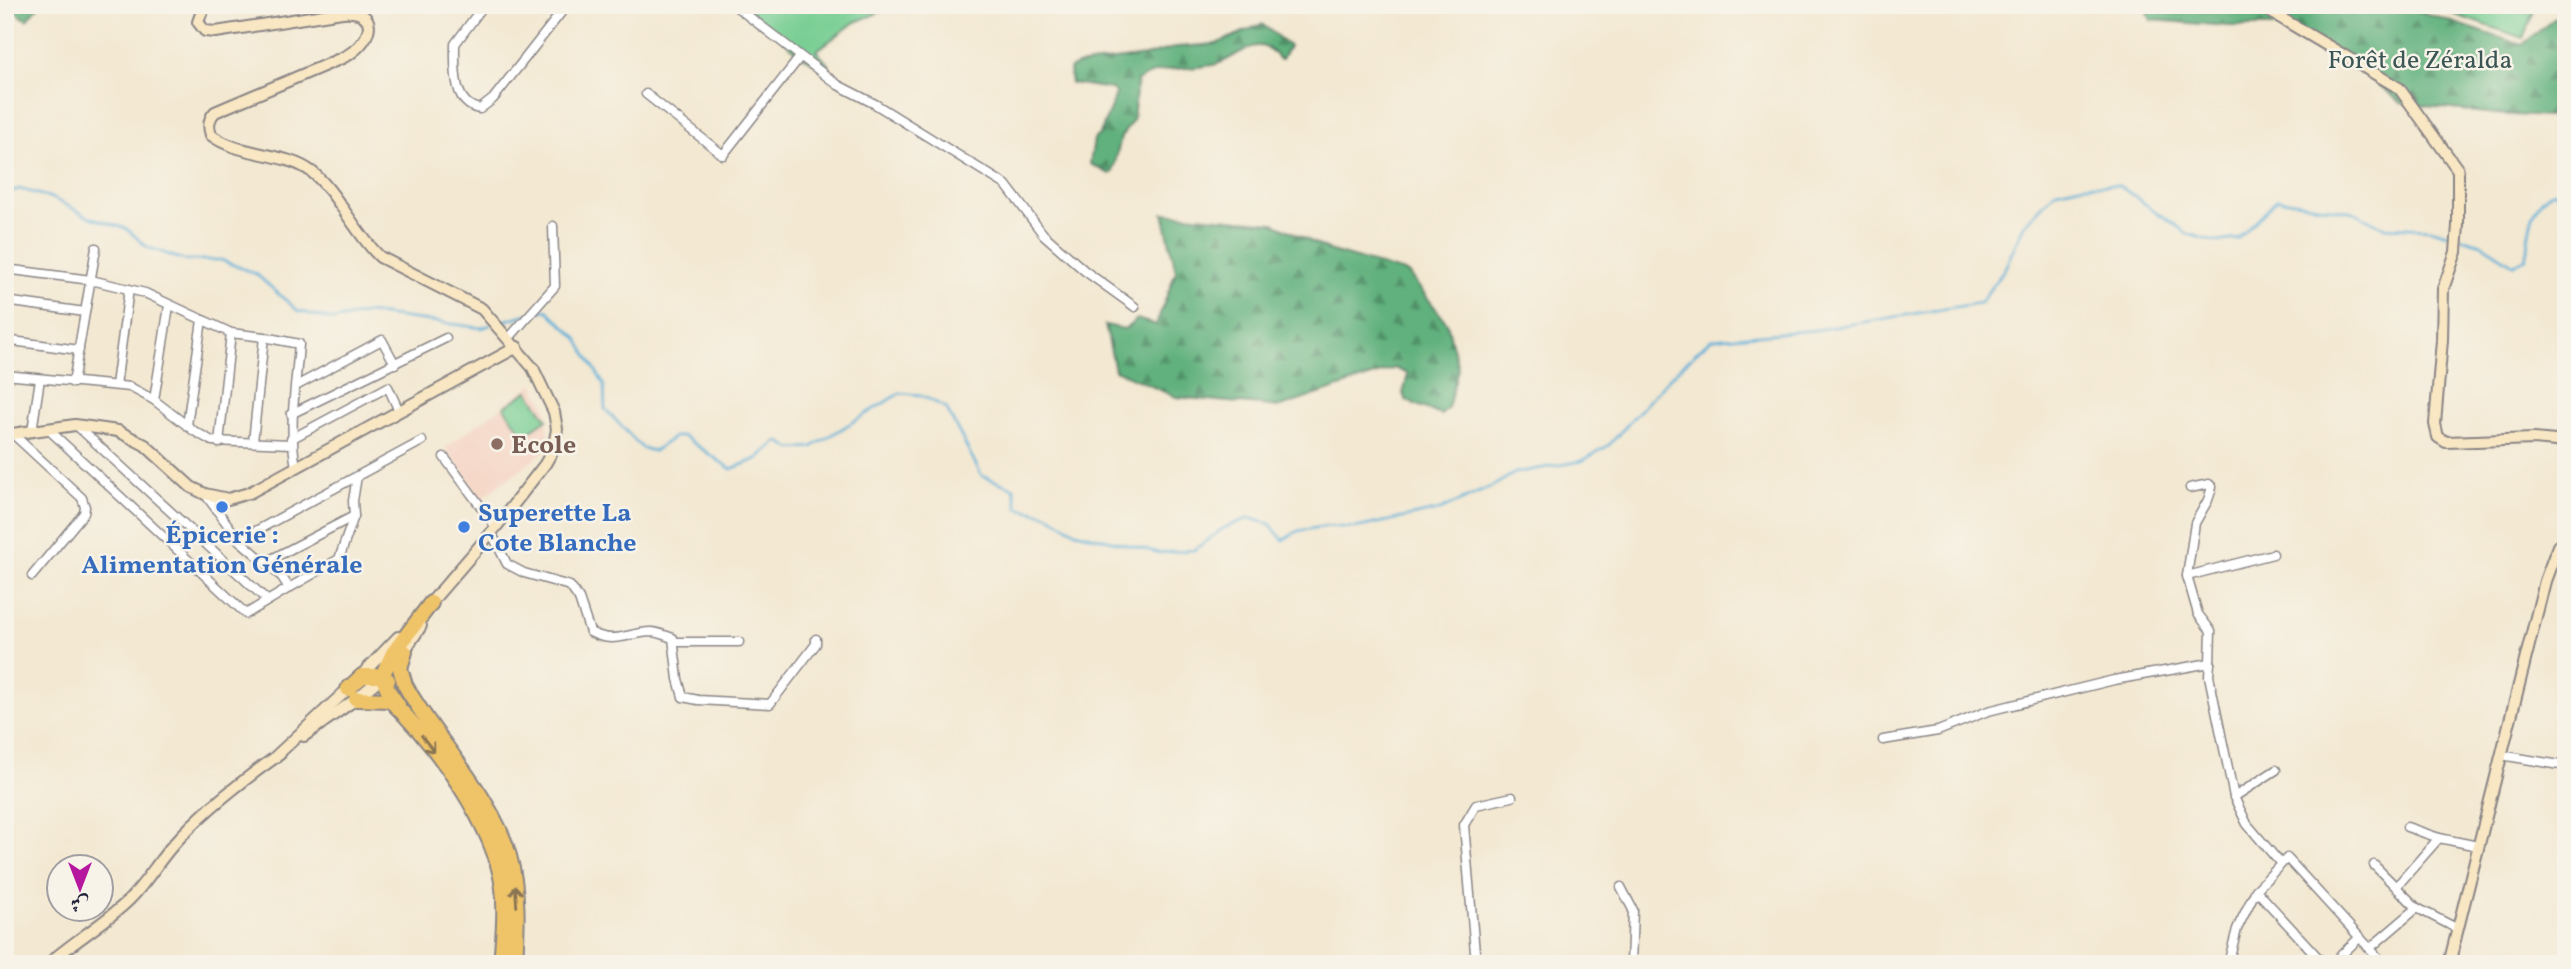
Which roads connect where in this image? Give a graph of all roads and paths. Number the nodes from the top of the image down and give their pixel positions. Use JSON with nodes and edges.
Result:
{"nodes":[{"id":1,"x":209,"y":5,"type":"edge"},
{"id":2,"x":484,"y":5,"type":"edge"},
{"id":3,"x":567,"y":5,"type":"edge"},
{"id":4,"x":734,"y":5,"type":"edge"},
{"id":5,"x":2259,"y":5,"type":"edge"},
{"id":6,"x":800,"y":57,"type":"junction"},
{"id":7,"x":646,"y":94,"type":"dead end"},
{"id":8,"x":553,"y":226,"type":"dead end"},
{"id":9,"x":96,"y":248,"type":"dead end"},
{"id":10,"x":5,"y":269,"type":"edge"},
{"id":11,"x":91,"y":279,"type":"junction"},
{"id":12,"x":129,"y":289,"type":"junction"},
{"id":13,"x":5,"y":301,"type":"edge"},
{"id":14,"x":169,"y":306,"type":"junction"},
{"id":15,"x":1135,"y":307,"type":"dead end"},
{"id":16,"x":85,"y":312,"type":"junction"},
{"id":17,"x":202,"y":320,"type":"junction"},
{"id":18,"x":231,"y":333,"type":"junction"},
{"id":19,"x":505,"y":334,"type":"junction"},
{"id":20,"x":264,"y":337,"type":"junction"},
{"id":21,"x":446,"y":338,"type":"dead end"},
{"id":22,"x":5,"y":340,"type":"edge"},
{"id":23,"x":517,"y":347,"type":"junction"},
{"id":24,"x":79,"y":351,"type":"junction"},
{"id":25,"x":394,"y":364,"type":"junction"},
{"id":26,"x":5,"y":375,"type":"edge"},
{"id":27,"x":40,"y":379,"type":"junction"},
{"id":28,"x":73,"y":383,"type":"junction"},
{"id":29,"x":116,"y":385,"type":"junction"},
{"id":30,"x":296,"y":386,"type":"junction"},
{"id":31,"x":154,"y":400,"type":"junction"},
{"id":32,"x":399,"y":411,"type":"junction"},
{"id":33,"x":291,"y":414,"type":"junction"},
{"id":34,"x":75,"y":425,"type":"junction"},
{"id":35,"x":187,"y":425,"type":"junction"},
{"id":36,"x":48,"y":429,"type":"junction"},
{"id":37,"x":32,"y":431,"type":"junction"},
{"id":38,"x":10,"y":435,"type":"edge"},
{"id":39,"x":422,"y":440,"type":"dead end"},
{"id":40,"x":291,"y":441,"type":"junction"},
{"id":41,"x":253,"y":442,"type":"junction"},
{"id":42,"x":2566,"y":442,"type":"edge"},
{"id":43,"x":219,"y":443,"type":"junction"},
{"id":44,"x":443,"y":457,"type":"dead end"},
{"id":45,"x":296,"y":467,"type":"junction"},
{"id":46,"x":357,"y":476,"type":"junction"},
{"id":47,"x":2190,"y":488,"type":"dead end"},
{"id":48,"x":205,"y":494,"type":"junction"},
{"id":49,"x":354,"y":516,"type":"junction"},
{"id":50,"x":494,"y":529,"type":"junction"},
{"id":51,"x":239,"y":540,"type":"junction"},
{"id":52,"x":2566,"y":540,"type":"edge"},
{"id":53,"x":2273,"y":554,"type":"dead end"},
{"id":54,"x":264,"y":563,"type":"junction"},
{"id":55,"x":32,"y":576,"type":"dead end"},
{"id":56,"x":2187,"y":576,"type":"junction"},
{"id":57,"x":449,"y":583,"type":"junction"},
{"id":58,"x":289,"y":588,"type":"junction"},
{"id":59,"x":267,"y":600,"type":"junction"},
{"id":60,"x":431,"y":603,"type":"junction"},
{"id":61,"x":816,"y":639,"type":"dead end"},
{"id":62,"x":674,"y":642,"type":"junction"},
{"id":63,"x":739,"y":642,"type":"dead end"},
{"id":64,"x":405,"y":652,"type":"junction"},
{"id":65,"x":2210,"y":663,"type":"junction"},
{"id":66,"x":382,"y":676,"type":"junction"},
{"id":67,"x":352,"y":694,"type":"junction"},
{"id":68,"x":412,"y":697,"type":"junction"},
{"id":69,"x":405,"y":715,"type":"junction"},
{"id":70,"x":1883,"y":740,"type":"dead end"},
{"id":71,"x":2501,"y":755,"type":"junction"},
{"id":72,"x":2566,"y":766,"type":"edge"},
{"id":73,"x":2276,"y":770,"type":"dead end"},
{"id":74,"x":1512,"y":797,"type":"dead end"},
{"id":75,"x":2234,"y":797,"type":"junction"},
{"id":76,"x":2407,"y":827,"type":"dead end"},
{"id":77,"x":2439,"y":838,"type":"junction"},
{"id":78,"x":2478,"y":846,"type":"junction"},
{"id":79,"x":2281,"y":864,"type":"junction"},
{"id":80,"x":2374,"y":865,"type":"dead end"},
{"id":81,"x":1621,"y":887,"type":"dead end"},
{"id":82,"x":2396,"y":887,"type":"junction"},
{"id":83,"x":2256,"y":890,"type":"junction"},
{"id":84,"x":2417,"y":908,"type":"junction"},
{"id":85,"x":2458,"y":929,"type":"junction"},
{"id":86,"x":2360,"y":937,"type":"junction"},
{"id":87,"x":2370,"y":948,"type":"junction"},
{"id":88,"x":48,"y":964,"type":"edge"},
{"id":89,"x":501,"y":964,"type":"edge"},
{"id":90,"x":515,"y":964,"type":"edge"},
{"id":91,"x":1476,"y":964,"type":"edge"},
{"id":92,"x":1631,"y":964,"type":"edge"},
{"id":93,"x":2228,"y":964,"type":"edge"},
{"id":94,"x":2324,"y":964,"type":"edge"},
{"id":95,"x":2332,"y":964,"type":"edge"},
{"id":96,"x":2385,"y":964,"type":"edge"},
{"id":97,"x":2449,"y":964,"type":"edge"}],
"edges":[{"from":1,"to":19,"type":"main road"},
{"from":2,"to":3,"type":"street"},
{"from":4,"to":6,"type":"street"},
{"from":5,"to":42,"type":"main road"},
{"from":6,"to":7,"type":"street"},
{"from":6,"to":15,"type":"street"},
{"from":8,"to":19,"type":"street"},
{"from":9,"to":11,"type":"street"},
{"from":10,"to":11,"type":"street"},
{"from":11,"to":12,"type":"street"},
{"from":11,"to":16,"type":"street"},
{"from":12,"to":14,"type":"street"},
{"from":12,"to":29,"type":"street"},
{"from":13,"to":16,"type":"street"},
{"from":14,"to":17,"type":"street"},
{"from":14,"to":31,"type":"street"},
{"from":16,"to":24,"type":"street"},
{"from":17,"to":18,"type":"street"},
{"from":17,"to":35,"type":"street"},
{"from":18,"to":20,"type":"street"},
{"from":18,"to":43,"type":"street"},
{"from":19,"to":23,"type":"main road"},
{"from":20,"to":30,"type":"street"},
{"from":20,"to":41,"type":"street"},
{"from":21,"to":25,"type":"street"},
{"from":22,"to":24,"type":"street"},
{"from":23,"to":32,"type":"main road"},
{"from":23,"to":50,"type":"main road"},
{"from":24,"to":28,"type":"street"},
{"from":25,"to":30,"type":"street"},
{"from":25,"to":33,"type":"street"},
{"from":26,"to":27,"type":"street"},
{"from":27,"to":28,"type":"street"},
{"from":27,"to":37,"type":"street"},
{"from":28,"to":29,"type":"street"},
{"from":29,"to":31,"type":"street"},
{"from":30,"to":33,"type":"street"},
{"from":31,"to":35,"type":"street"},
{"from":32,"to":40,"type":"street"},
{"from":32,"to":45,"type":"main road"},
{"from":33,"to":40,"type":"street"},
{"from":34,"to":36,"type":"main road"},
{"from":34,"to":48,"type":"main road"},
{"from":34,"to":59,"type":"street"},
{"from":35,"to":43,"type":"street"},
{"from":36,"to":37,"type":"main road"},
{"from":36,"to":59,"type":"street"},
{"from":37,"to":38,"type":"main road"},
{"from":38,"to":55,"type":"street"},
{"from":39,"to":46,"type":"street"},
{"from":40,"to":41,"type":"street"},
{"from":40,"to":45,"type":"street"},
{"from":41,"to":43,"type":"street"},
{"from":44,"to":50,"type":"street"},
{"from":45,"to":48,"type":"main road"},
{"from":46,"to":49,"type":"street"},
{"from":46,"to":51,"type":"street"},
{"from":47,"to":56,"type":"street"},
{"from":48,"to":51,"type":"street"},
{"from":49,"to":54,"type":"street"},
{"from":49,"to":58,"type":"street"},
{"from":50,"to":57,"type":"main road"},
{"from":50,"to":62,"type":"street"},
{"from":51,"to":54,"type":"street"},
{"from":52,"to":71,"type":"main road"},
{"from":53,"to":56,"type":"street"},
{"from":54,"to":58,"type":"street"},
{"from":56,"to":65,"type":"street"},
{"from":57,"to":60,"type":"main road"},
{"from":57,"to":64,"type":"main road"},
{"from":58,"to":59,"type":"street"},
{"from":60,"to":66,"type":"highway"},
{"from":60,"to":67,"type":"main road"},
{"from":61,"to":62,"type":"street"},
{"from":62,"to":63,"type":"street"},
{"from":64,"to":66,"type":"main road"},
{"from":64,"to":68,"type":"highway"},
{"from":65,"to":70,"type":"street"},
{"from":65,"to":75,"type":"street"},
{"from":66,"to":67,"type":"highway"},
{"from":66,"to":68,"type":"highway"},
{"from":66,"to":69,"type":"highway"},
{"from":67,"to":69,"type":"highway"},
{"from":67,"to":88,"type":"main road"},
{"from":90,"to":68,"type":"highway","one_way":true},
{"from":69,"to":89,"type":"highway","one_way":true},
{"from":71,"to":72,"type":"street"},
{"from":71,"to":78,"type":"main road"},
{"from":73,"to":75,"type":"street"},
{"from":74,"to":91,"type":"street"},
{"from":75,"to":79,"type":"street"},
{"from":76,"to":77,"type":"street"},
{"from":77,"to":78,"type":"street"},
{"from":77,"to":82,"type":"street"},
{"from":78,"to":85,"type":"main road"},
{"from":79,"to":83,"type":"street"},
{"from":79,"to":86,"type":"street"},
{"from":80,"to":82,"type":"street"},
{"from":81,"to":92,"type":"street"},
{"from":82,"to":84,"type":"street"},
{"from":83,"to":93,"type":"street"},
{"from":83,"to":94,"type":"street"},
{"from":84,"to":85,"type":"street"},
{"from":84,"to":87,"type":"street"},
{"from":85,"to":97,"type":"main road"},
{"from":86,"to":87,"type":"street"},
{"from":86,"to":95,"type":"street"},
{"from":87,"to":96,"type":"street"}]}
